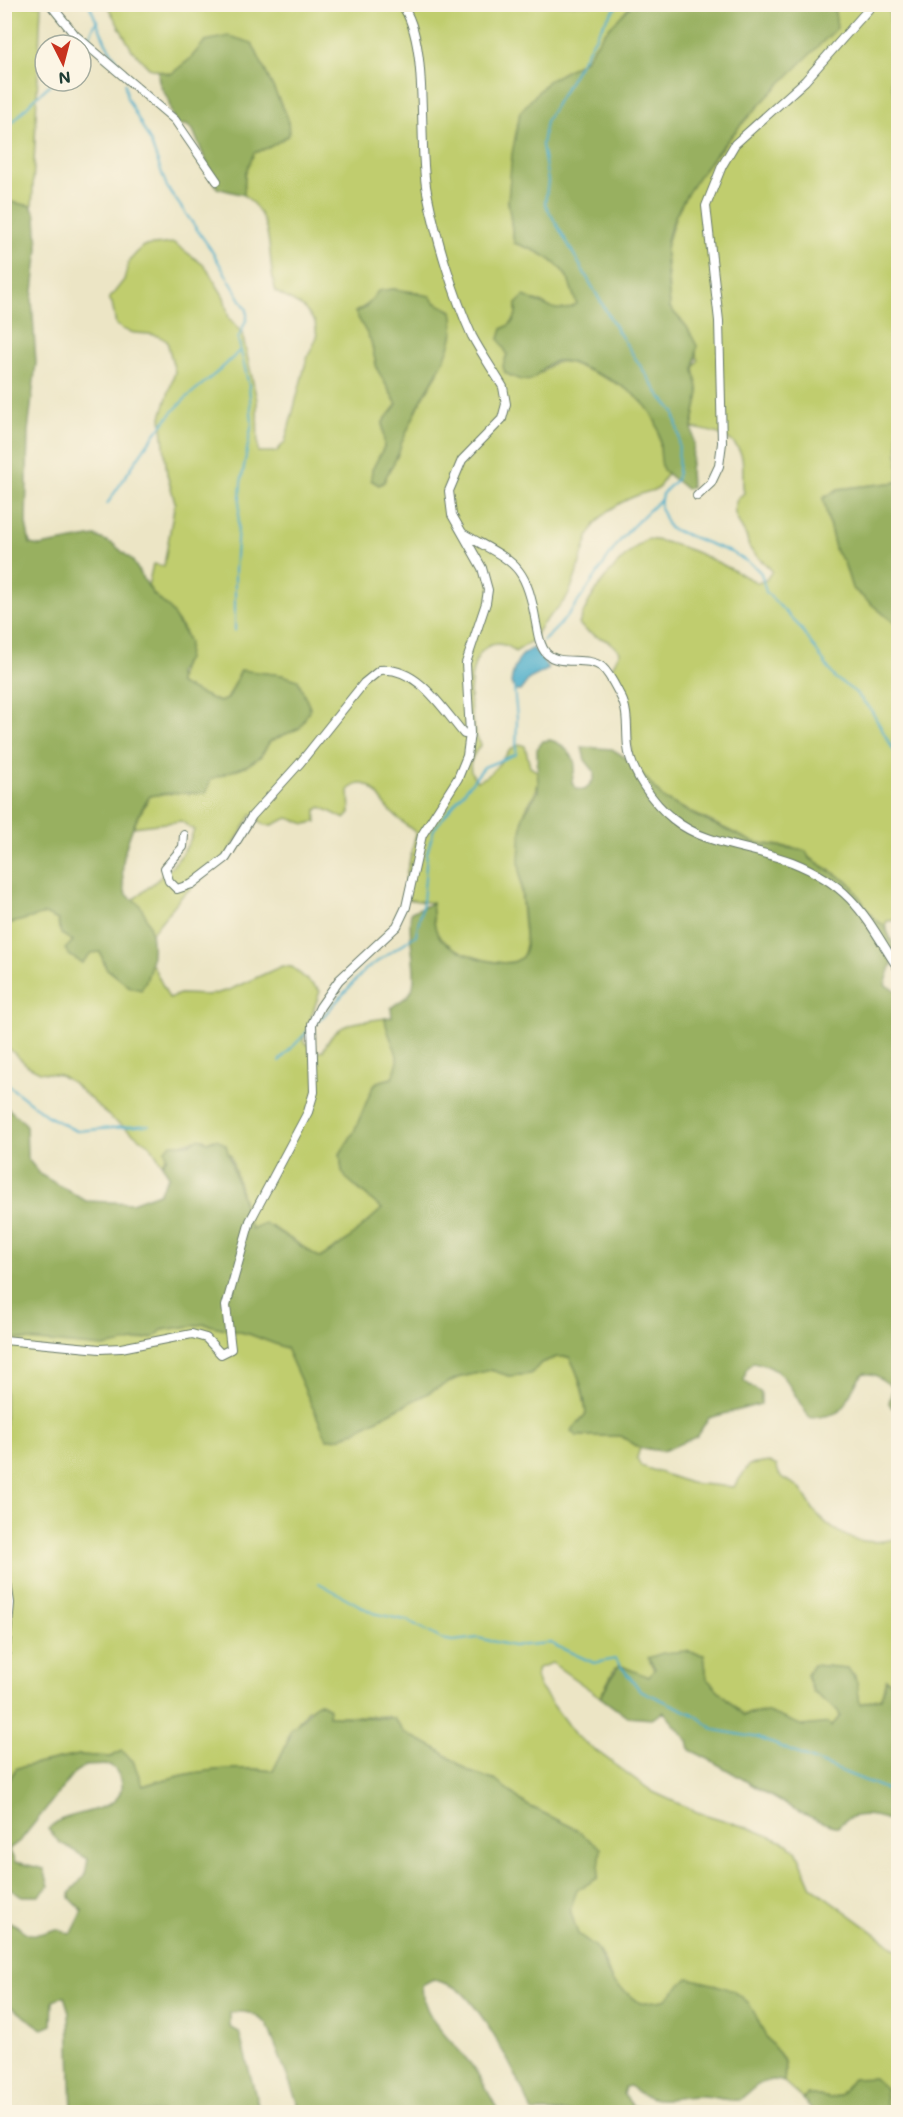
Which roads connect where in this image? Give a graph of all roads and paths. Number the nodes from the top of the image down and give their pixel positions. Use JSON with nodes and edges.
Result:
{"nodes":[{"id":1,"x":50,"y":4,"type":"edge"},
{"id":2,"x":402,"y":4,"type":"edge"},
{"id":3,"x":873,"y":4,"type":"edge"},
{"id":4,"x":217,"y":181,"type":"dead end"},
{"id":5,"x":697,"y":496,"type":"dead end"},
{"id":6,"x":463,"y":533,"type":"junction"},
{"id":7,"x":470,"y":734,"type":"junction"},
{"id":8,"x":184,"y":835,"type":"dead end"},
{"id":9,"x":898,"y":968,"type":"edge"},
{"id":10,"x":4,"y":1340,"type":"edge"},
{"id":11,"x":4,"y":1562,"type":"edge"},
{"id":12,"x":4,"y":1670,"type":"edge"}],
"edges":[{"from":1,"to":4,"type":"street"},
{"from":2,"to":6,"type":"street"},
{"from":3,"to":5,"type":"street"},
{"from":6,"to":7,"type":"street"},
{"from":6,"to":9,"type":"street"},
{"from":7,"to":8,"type":"street"},
{"from":7,"to":10,"type":"street"},
{"from":11,"to":12,"type":"street"}]}
